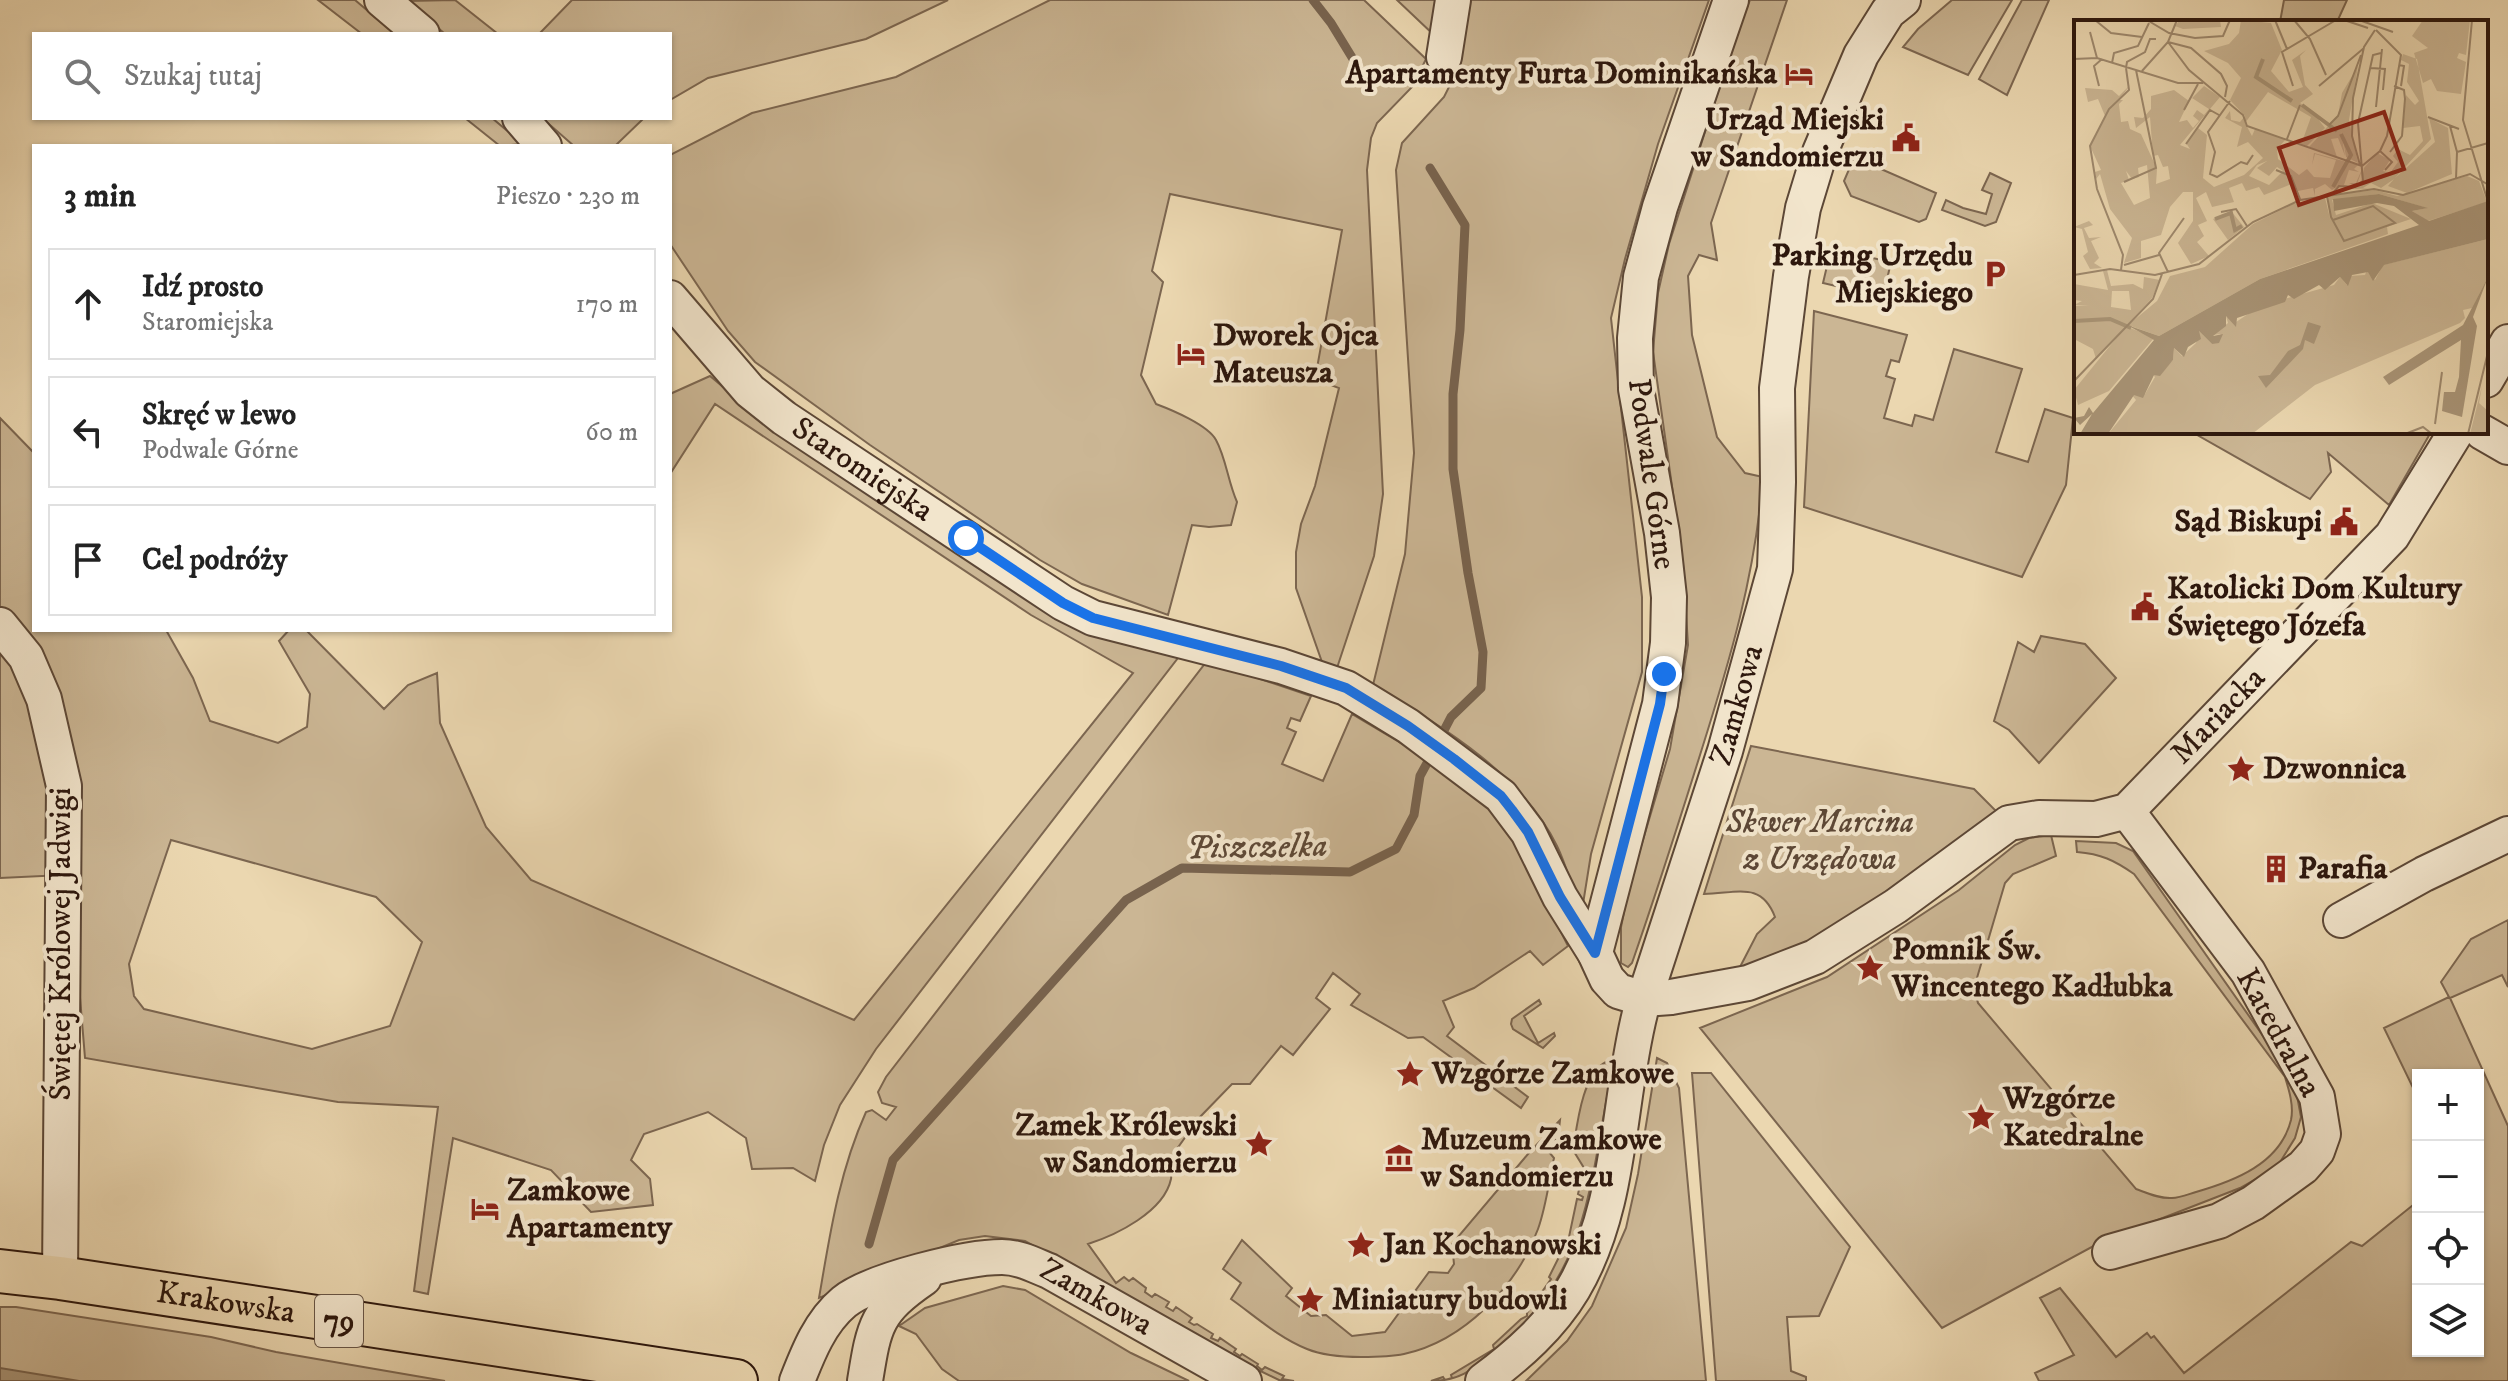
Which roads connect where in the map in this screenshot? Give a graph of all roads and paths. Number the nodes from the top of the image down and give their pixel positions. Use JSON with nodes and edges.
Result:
{"nodes":[{"id":1,"x":382,"y":0,"type":"edge"},
{"id":2,"x":1453,"y":0,"type":"edge"},
{"id":3,"x":1731,"y":0,"type":"edge"},
{"id":4,"x":1903,"y":0,"type":"edge"},
{"id":5,"x":420,"y":32,"type":"edge"},
{"id":6,"x":1444,"y":57,"type":"dead end"},
{"id":7,"x":522,"y":120,"type":"edge"},
{"id":8,"x":542,"y":144,"type":"edge"},
{"id":9,"x":672,"y":300,"type":"edge"},
{"id":10,"x":2455,"y":434,"type":"edge"},
{"id":11,"x":2485,"y":434,"type":"edge"},
{"id":12,"x":2508,"y":447,"type":"edge"},
{"id":13,"x":0,"y":625,"type":"edge"},
{"id":14,"x":2127,"y":811,"type":"junction"},
{"id":15,"x":2508,"y":834,"type":"edge"},
{"id":16,"x":2341,"y":920,"type":"dead end"},
{"id":17,"x":1595,"y":953,"type":"junction"},
{"id":18,"x":1644,"y":999,"type":"junction"},
{"id":19,"x":2110,"y":1252,"type":"dead end"},
{"id":20,"x":938,"y":1269,"type":"junction"},
{"id":21,"x":0,"y":1271,"type":"edge"},
{"id":22,"x":60,"y":1278,"type":"junction"},
{"id":23,"x":677,"y":1376,"type":"edge"},
{"id":24,"x":736,"y":1381,"type":"edge"},
{"id":25,"x":797,"y":1381,"type":"edge"},
{"id":26,"x":865,"y":1381,"type":"edge"},
{"id":27,"x":1244,"y":1381,"type":"edge"},
{"id":28,"x":1483,"y":1381,"type":"edge"}],
"edges":[{"from":1,"to":5,"type":"street"},
{"from":2,"to":6,"type":"street"},
{"from":3,"to":17,"type":"street","name":"Podwale Górne"},
{"from":4,"to":18,"type":"street","name":"Zamkowa"},
{"from":7,"to":8,"type":"street"},
{"from":9,"to":17,"type":"street","name":"Staromiejska"},
{"from":10,"to":14,"type":"street","name":"Mariacka"},
{"from":11,"to":12,"type":"street"},
{"from":13,"to":22,"type":"street","name":"Świętej Królowej Jadwigi"},
{"from":14,"to":18,"type":"street"},
{"from":14,"to":19,"type":"street","name":"Katedralna"},
{"from":15,"to":16,"type":"street"},
{"from":17,"to":18,"type":"street","name":"Staromiejska"},
{"from":18,"to":28,"type":"street","name":"Zamkowa"},
{"from":20,"to":25,"type":"street","name":"Zamkowa"},
{"from":20,"to":26,"type":"street","name":"Zamkowa"},
{"from":20,"to":27,"type":"street","name":"Zamkowa"},
{"from":21,"to":22,"type":"main road","name":"Krakowska","number":"79"},
{"from":22,"to":23,"type":"main road","name":"Krakowska","number":"79"},
{"from":23,"to":24,"type":"main road","name":"Krakowska","number":"79"}]}
